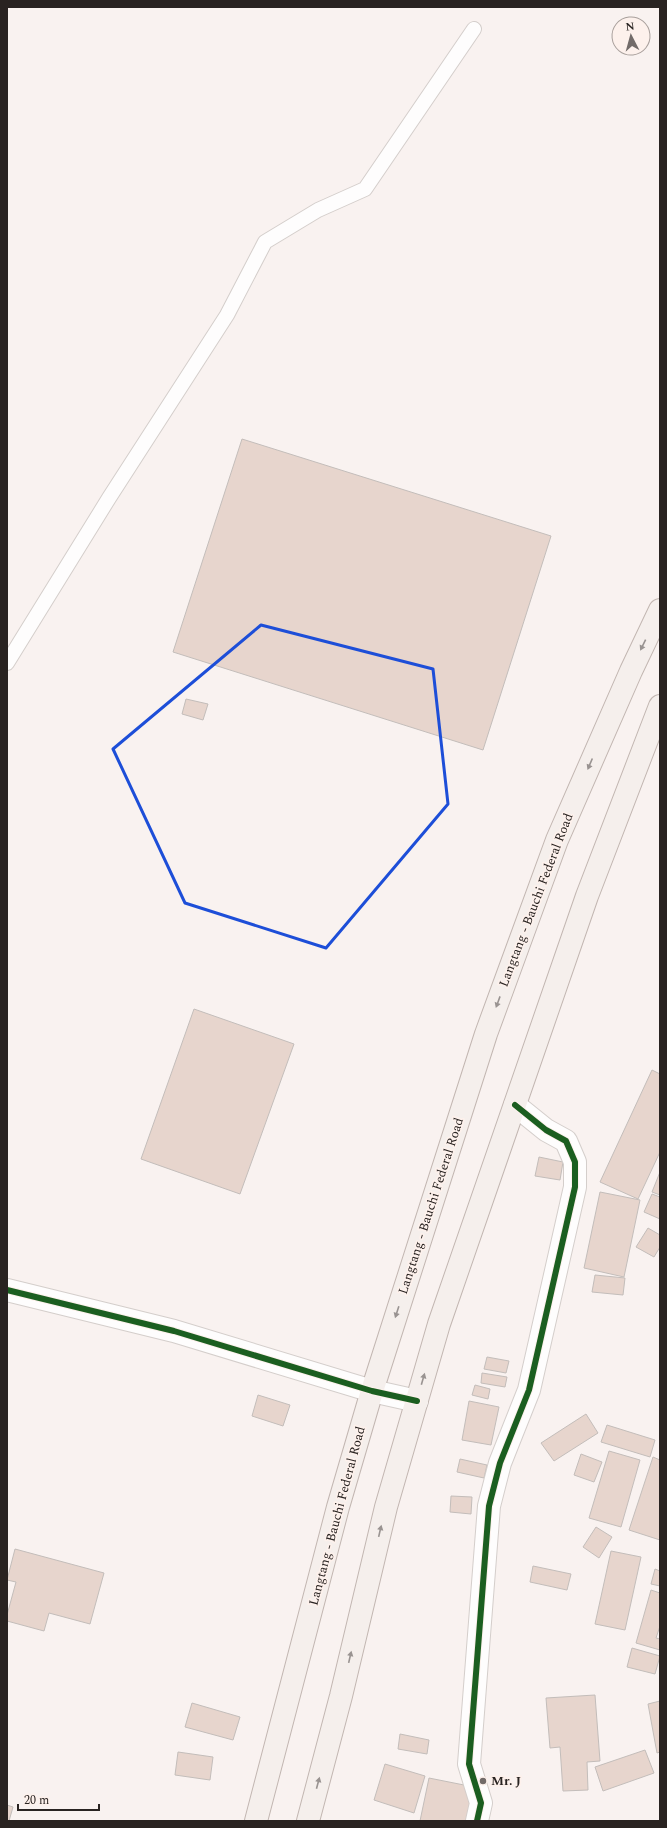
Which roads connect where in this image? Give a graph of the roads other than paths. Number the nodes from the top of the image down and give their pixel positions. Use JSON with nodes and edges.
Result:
{"nodes":[{"id":1,"x":474,"y":30,"type":"dead end"},
{"id":2,"x":660,"y":610,"type":"edge"},
{"id":3,"x":7,"y":663,"type":"edge"},
{"id":4,"x":660,"y":706,"type":"edge"},
{"id":5,"x":515,"y":1105,"type":"junction"},
{"id":6,"x":7,"y":1290,"type":"edge"},
{"id":7,"x":372,"y":1391,"type":"junction"},
{"id":8,"x":417,"y":1401,"type":"junction"},
{"id":9,"x":256,"y":1821,"type":"edge"},
{"id":10,"x":308,"y":1821,"type":"edge"},
{"id":11,"x":477,"y":1821,"type":"edge"}],
"edges":[{"from":1,"to":3,"type":"lane"},
{"from":2,"to":7,"type":"main road","name":"Langtang - Bauchi Federal Road","one_way":true},
{"from":4,"to":5,"type":"main road"},
{"from":8,"to":5,"type":"main road","one_way":true},
{"from":5,"to":11,"type":"street"},
{"from":6,"to":7,"type":"street"},
{"from":7,"to":8,"type":"street"},
{"from":7,"to":9,"type":"main road","name":"Langtang - Bauchi Federal Road"},
{"from":10,"to":8,"type":"main road","one_way":true}]}
